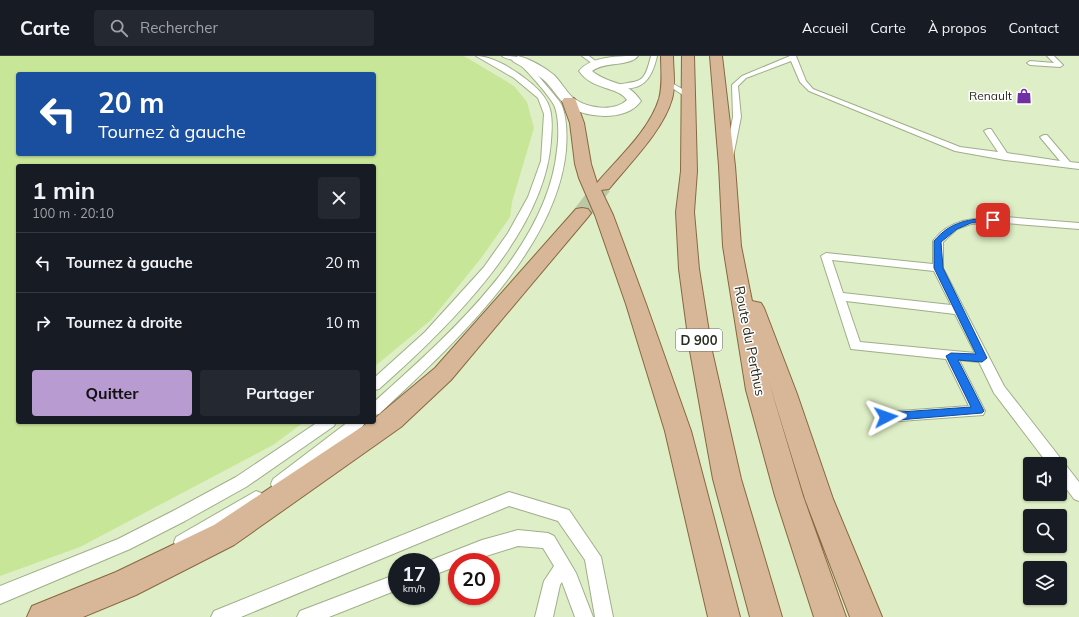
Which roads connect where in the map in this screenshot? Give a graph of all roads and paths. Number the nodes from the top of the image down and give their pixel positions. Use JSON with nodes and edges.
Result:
{"nodes":[{"id":1,"x":480,"y":56,"type":"edge"},
{"id":2,"x":632,"y":56,"type":"edge"},
{"id":3,"x":654,"y":56,"type":"edge"},
{"id":4,"x":668,"y":56,"type":"edge"},
{"id":5,"x":688,"y":56,"type":"edge"},
{"id":6,"x":716,"y":56,"type":"edge"},
{"id":7,"x":1050,"y":56,"type":"edge"},
{"id":8,"x":793,"y":57,"type":"edge"},
{"id":9,"x":512,"y":58,"type":"edge"},
{"id":10,"x":590,"y":60,"type":"edge"},
{"id":11,"x":1030,"y":63,"type":"dead end"},
{"id":12,"x":668,"y":83,"type":"junction"},
{"id":13,"x":618,"y":86,"type":"junction"},
{"id":14,"x":689,"y":95,"type":"junction"},
{"id":15,"x":569,"y":101,"type":"junction"},
{"id":16,"x":988,"y":131,"type":"dead end"},
{"id":17,"x":1044,"y":136,"type":"dead end"},
{"id":18,"x":1005,"y":157,"type":"junction"},
{"id":19,"x":1068,"y":165,"type":"junction"},
{"id":20,"x":727,"y":166,"type":"junction"},
{"id":21,"x":1079,"y":166,"type":"edge"},
{"id":22,"x":602,"y":186,"type":"tunnel mouth"},
{"id":23,"x":582,"y":213,"type":"tunnel mouth"},
{"id":24,"x":1074,"y":226,"type":"edge"},
{"id":25,"x":1079,"y":237,"type":"edge"},
{"id":26,"x":732,"y":246,"type":"junction"},
{"id":27,"x":938,"y":268,"type":"junction"},
{"id":28,"x":838,"y":296,"type":"junction"},
{"id":29,"x":958,"y":310,"type":"junction"},
{"id":30,"x":951,"y":356,"type":"junction"},
{"id":31,"x":982,"y":358,"type":"junction"},
{"id":32,"x":376,"y":383,"type":"edge"},
{"id":33,"x":376,"y":408,"type":"edge"},
{"id":34,"x":886,"y":417,"type":"dead end"},
{"id":35,"x":326,"y":424,"type":"edge"},
{"id":36,"x":355,"y":424,"type":"edge"},
{"id":37,"x":1052,"y":457,"type":"edge"},
{"id":38,"x":1067,"y":478,"type":"edge"},
{"id":39,"x":1079,"y":494,"type":"edge"},
{"id":40,"x":440,"y":564,"type":"edge"},
{"id":41,"x":564,"y":567,"type":"junction"},
{"id":42,"x":388,"y":585,"type":"edge"},
{"id":43,"x":0,"y":595,"type":"edge"},
{"id":44,"x":33,"y":617,"type":"edge"},
{"id":45,"x":43,"y":617,"type":"edge"},
{"id":46,"x":220,"y":617,"type":"edge"},
{"id":47,"x":306,"y":617,"type":"edge"},
{"id":48,"x":544,"y":617,"type":"edge"},
{"id":49,"x":584,"y":617,"type":"edge"},
{"id":50,"x":604,"y":617,"type":"edge"},
{"id":51,"x":724,"y":617,"type":"edge"},
{"id":52,"x":766,"y":617,"type":"edge"},
{"id":53,"x":830,"y":617,"type":"edge"},
{"id":54,"x":866,"y":617,"type":"edge"}],
"edges":[{"from":1,"to":32,"type":"lane"},
{"from":2,"to":10,"type":"street"},
{"from":3,"to":13,"type":"lane"},
{"from":4,"to":12,"type":"main road"},
{"from":5,"to":14,"type":"main road","number":"D 900"},
{"from":6,"to":20,"type":"main road","name":"Route du Perthus"},
{"from":7,"to":11,"type":"lane"},
{"from":8,"to":18,"type":"lane"},
{"from":8,"to":20,"type":"lane"},
{"from":9,"to":15,"type":"street"},
{"from":9,"to":33,"type":"lane"},
{"from":10,"to":13,"type":"street"},
{"from":12,"to":14,"type":"lane"},
{"from":12,"to":22,"type":"main road"},
{"from":13,"to":15,"type":"street"},
{"from":14,"to":52,"type":"main road","number":"D 900"},
{"from":15,"to":51,"type":"main road"},
{"from":16,"to":18,"type":"lane"},
{"from":17,"to":19,"type":"lane"},
{"from":18,"to":19,"type":"lane"},
{"from":19,"to":21,"type":"lane"},
{"from":20,"to":26,"type":"main road","name":"Route du Perthus"},
{"from":23,"to":45,"type":"main road"},
{"from":24,"to":25,"type":"lane"},
{"from":24,"to":27,"type":"lane"},
{"from":26,"to":53,"type":"main road","name":"Route du Perthus"},
{"from":26,"to":54,"type":"main road"},
{"from":27,"to":28,"type":"lane"},
{"from":27,"to":29,"type":"lane"},
{"from":28,"to":29,"type":"lane"},
{"from":28,"to":30,"type":"lane"},
{"from":29,"to":31,"type":"lane"},
{"from":30,"to":31,"type":"lane"},
{"from":30,"to":34,"type":"lane"},
{"from":31,"to":37,"type":"lane"},
{"from":35,"to":43,"type":"lane"},
{"from":36,"to":44,"type":"lane"},
{"from":38,"to":39,"type":"lane"},
{"from":40,"to":41,"type":"lane"},
{"from":41,"to":48,"type":"lane"},
{"from":41,"to":49,"type":"lane"},
{"from":42,"to":47,"type":"lane"},
{"from":46,"to":50,"type":"lane"}]}
